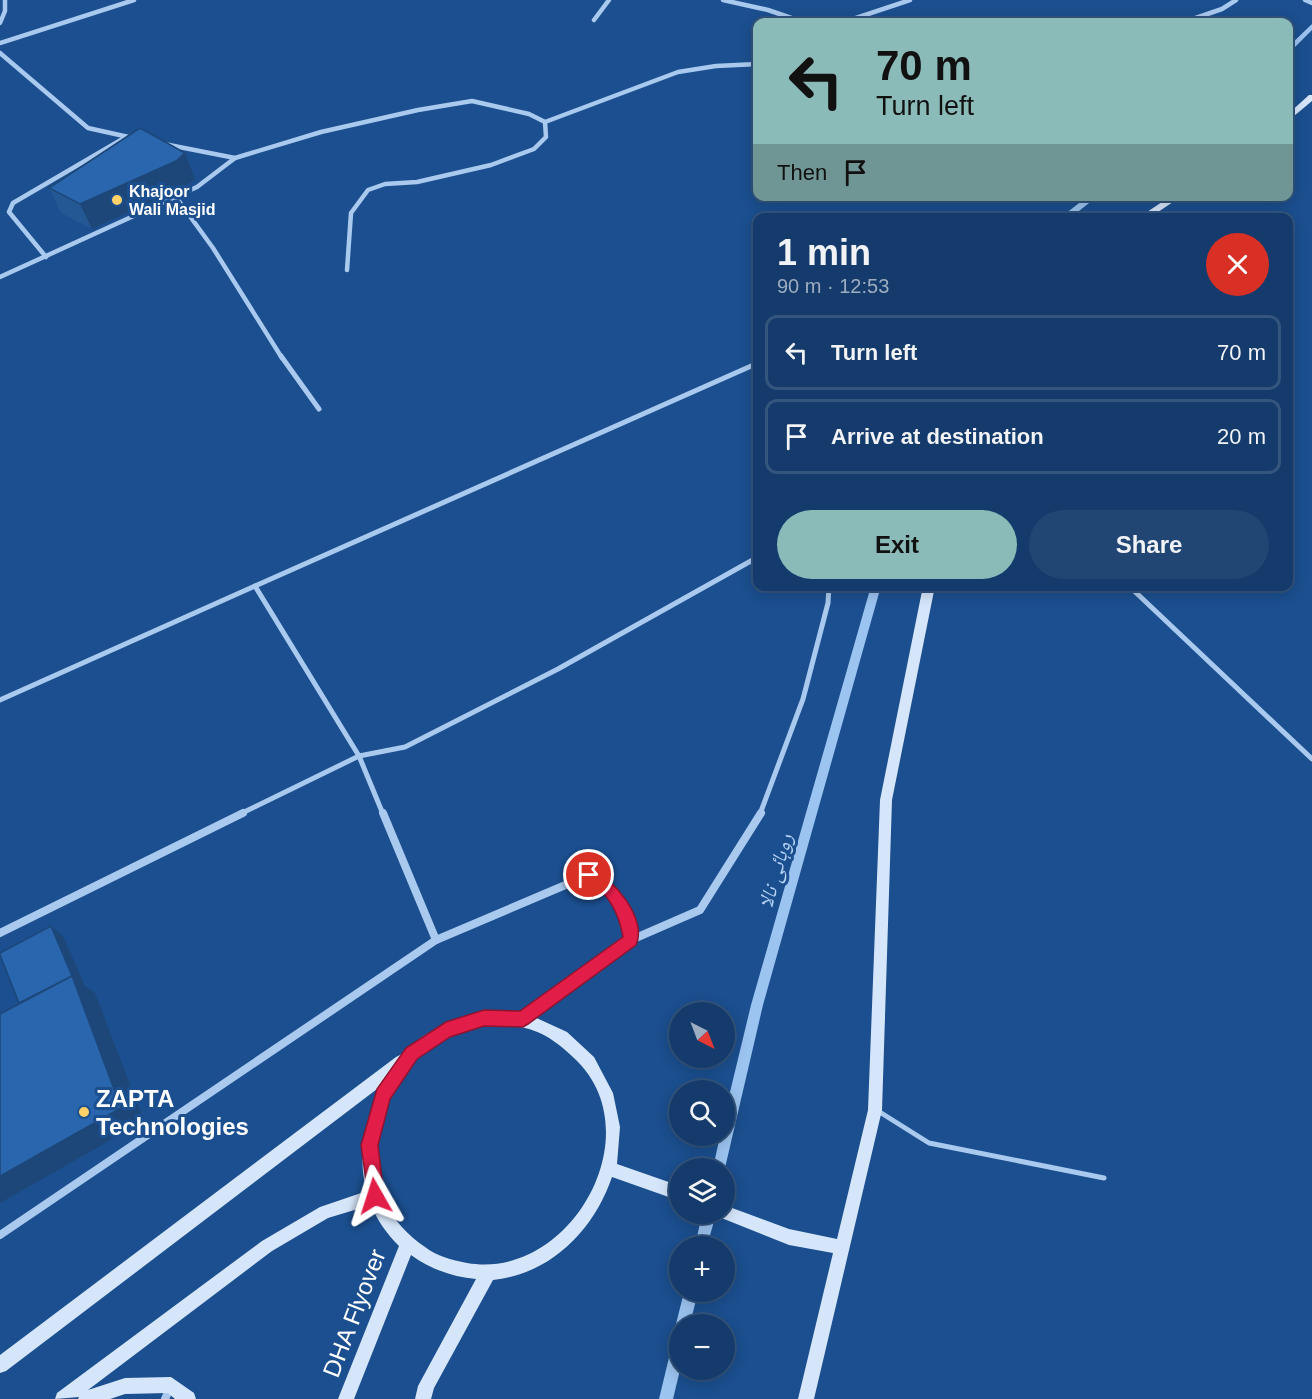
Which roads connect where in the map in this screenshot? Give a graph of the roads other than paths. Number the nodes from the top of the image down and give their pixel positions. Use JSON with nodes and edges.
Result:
{"nodes":[{"id":1,"x":5,"y":0,"type":"edge"},
{"id":2,"x":134,"y":0,"type":"edge"},
{"id":3,"x":609,"y":0,"type":"edge"},
{"id":4,"x":723,"y":0,"type":"edge"},
{"id":5,"x":910,"y":0,"type":"edge"},
{"id":6,"x":1236,"y":0,"type":"edge"},
{"id":7,"x":1305,"y":0,"type":"edge"},
{"id":8,"x":1312,"y":3,"type":"edge"},
{"id":9,"x":791,"y":18,"type":"edge"},
{"id":10,"x":854,"y":18,"type":"edge"},
{"id":11,"x":1196,"y":18,"type":"edge"},
{"id":12,"x":594,"y":20,"type":"dead end"},
{"id":13,"x":0,"y":23,"type":"edge"},
{"id":14,"x":0,"y":43,"type":"edge"},
{"id":15,"x":0,"y":53,"type":"edge"},
{"id":16,"x":753,"y":64,"type":"edge"},
{"id":17,"x":1312,"y":97,"type":"edge"},
{"id":18,"x":1293,"y":114,"type":"edge"},
{"id":19,"x":545,"y":122,"type":"junction"},
{"id":20,"x":126,"y":137,"type":"junction"},
{"id":21,"x":136,"y":139,"type":"edge"},
{"id":22,"x":158,"y":143,"type":"edge"},
{"id":23,"x":235,"y":158,"type":"junction"},
{"id":24,"x":176,"y":196,"type":"junction"},
{"id":25,"x":1170,"y":201,"type":"edge"},
{"id":26,"x":1150,"y":213,"type":"edge"},
{"id":27,"x":46,"y":256,"type":"junction"},
{"id":28,"x":347,"y":270,"type":"dead end"},
{"id":29,"x":0,"y":277,"type":"edge"},
{"id":30,"x":753,"y":365,"type":"edge"},
{"id":31,"x":320,"y":409,"type":"dead end"},
{"id":32,"x":753,"y":560,"type":"edge"},
{"id":33,"x":255,"y":586,"type":"junction"},
{"id":34,"x":829,"y":591,"type":"edge"},
{"id":35,"x":928,"y":591,"type":"edge"},
{"id":36,"x":1134,"y":591,"type":"edge"},
{"id":37,"x":0,"y":700,"type":"edge"},
{"id":38,"x":358,"y":756,"type":"junction"},
{"id":39,"x":1312,"y":759,"type":"edge"},
{"id":40,"x":0,"y":933,"type":"edge"},
{"id":41,"x":436,"y":940,"type":"junction"},
{"id":42,"x":631,"y":940,"type":"junction"},
{"id":43,"x":523,"y":1019,"type":"junction"},
{"id":44,"x":412,"y":1054,"type":"junction"},
{"id":45,"x":875,"y":1110,"type":"junction"},
{"id":46,"x":610,"y":1169,"type":"junction"},
{"id":47,"x":1104,"y":1178,"type":"dead end"},
{"id":48,"x":669,"y":1190,"type":"edge"},
{"id":49,"x":375,"y":1196,"type":"junction"},
{"id":50,"x":735,"y":1216,"type":"edge"},
{"id":51,"x":0,"y":1235,"type":"edge"},
{"id":52,"x":407,"y":1245,"type":"junction"},
{"id":53,"x":841,"y":1247,"type":"junction"},
{"id":54,"x":488,"y":1273,"type":"junction"},
{"id":55,"x":0,"y":1365,"type":"edge"},
{"id":56,"x":168,"y":1392,"type":"edge"},
{"id":57,"x":63,"y":1399,"type":"edge"},
{"id":58,"x":86,"y":1399,"type":"edge"},
{"id":59,"x":188,"y":1399,"type":"edge"},
{"id":60,"x":346,"y":1399,"type":"edge"},
{"id":61,"x":423,"y":1399,"type":"edge"},
{"id":62,"x":806,"y":1399,"type":"edge"}],
"edges":[{"from":1,"to":13,"type":"street"},
{"from":2,"to":14,"type":"street"},
{"from":3,"to":12,"type":"street"},
{"from":4,"to":9,"type":"street"},
{"from":5,"to":10,"type":"street"},
{"from":6,"to":11,"type":"street"},
{"from":7,"to":8,"type":"street"},
{"from":15,"to":20,"type":"street"},
{"from":16,"to":19,"type":"street"},
{"from":17,"to":18,"type":"main road"},
{"from":19,"to":23,"type":"street"},
{"from":19,"to":28,"type":"street"},
{"from":20,"to":21,"type":"street"},
{"from":20,"to":27,"type":"street"},
{"from":22,"to":23,"type":"street"},
{"from":23,"to":24,"type":"street"},
{"from":24,"to":27,"type":"street"},
{"from":24,"to":31,"type":"street"},
{"from":25,"to":26,"type":"main road"},
{"from":27,"to":29,"type":"street"},
{"from":30,"to":33,"type":"street"},
{"from":32,"to":38,"type":"street"},
{"from":33,"to":37,"type":"street"},
{"from":33,"to":38,"type":"street"},
{"from":34,"to":42,"type":"street"},
{"from":35,"to":45,"type":"main road"},
{"from":36,"to":39,"type":"street"},
{"from":38,"to":40,"type":"street"},
{"from":38,"to":41,"type":"street"},
{"from":41,"to":42,"type":"street"},
{"from":41,"to":51,"type":"street"},
{"from":42,"to":43,"type":"street"},
{"from":43,"to":44,"type":"main road"},
{"from":43,"to":46,"type":"main road"},
{"from":44,"to":49,"type":"main road"},
{"from":44,"to":55,"type":"main road"},
{"from":45,"to":47,"type":"lane"},
{"from":45,"to":53,"type":"main road"},
{"from":46,"to":48,"type":"main road"},
{"from":46,"to":54,"type":"main road"},
{"from":49,"to":52,"type":"main road"},
{"from":49,"to":57,"type":"main road"},
{"from":50,"to":53,"type":"main road"},
{"from":52,"to":54,"type":"main road"},
{"from":52,"to":60,"type":"main road","name":"DHA Flyover"},
{"from":53,"to":62,"type":"main road"},
{"from":54,"to":61,"type":"main road"},
{"from":56,"to":58,"type":"main road"},
{"from":56,"to":59,"type":"main road"}]}
